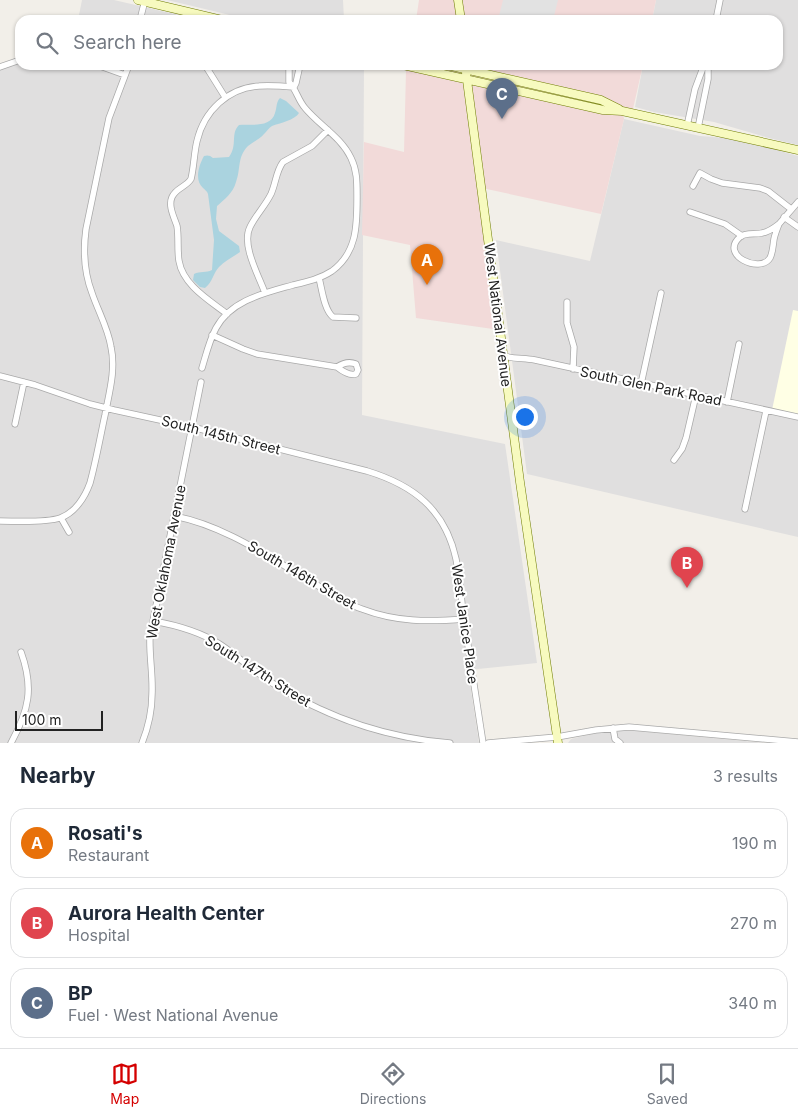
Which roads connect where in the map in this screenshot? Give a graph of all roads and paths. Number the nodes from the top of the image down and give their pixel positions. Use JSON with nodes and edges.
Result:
{"nodes":[{"id":1,"x":142,"y":0,"type":"edge"},
{"id":2,"x":458,"y":0,"type":"edge"},
{"id":3,"x":720,"y":0,"type":"edge"},
{"id":4,"x":140,"y":15,"type":"edge"},
{"id":5,"x":202,"y":15,"type":"edge"},
{"id":6,"x":460,"y":15,"type":"edge"},
{"id":7,"x":717,"y":15,"type":"edge"},
{"id":8,"x":15,"y":62,"type":"edge"},
{"id":9,"x":0,"y":67,"type":"edge"},
{"id":10,"x":111,"y":70,"type":"edge"},
{"id":11,"x":127,"y":70,"type":"edge"},
{"id":12,"x":208,"y":70,"type":"edge"},
{"id":13,"x":289,"y":70,"type":"edge"},
{"id":14,"x":299,"y":70,"type":"edge"},
{"id":15,"x":424,"y":70,"type":"edge"},
{"id":16,"x":466,"y":70,"type":"edge"},
{"id":17,"x":478,"y":70,"type":"edge"},
{"id":18,"x":702,"y":70,"type":"edge"},
{"id":19,"x":708,"y":70,"type":"edge"},
{"id":20,"x":125,"y":75,"type":"junction"},
{"id":21,"x":467,"y":80,"type":"junction"},
{"id":22,"x":294,"y":87,"type":"junction"},
{"id":23,"x":225,"y":97,"type":"junction"},
{"id":24,"x":622,"y":111,"type":"junction"},
{"id":25,"x":687,"y":126,"type":"junction"},
{"id":26,"x":698,"y":128,"type":"junction"},
{"id":27,"x":328,"y":130,"type":"junction"},
{"id":28,"x":798,"y":150,"type":"edge"},
{"id":29,"x":693,"y":186,"type":"dead end"},
{"id":30,"x":798,"y":202,"type":"edge"},
{"id":31,"x":791,"y":209,"type":"junction"},
{"id":32,"x":690,"y":212,"type":"dead end"},
{"id":33,"x":784,"y":217,"type":"junction"},
{"id":34,"x":779,"y":224,"type":"junction"},
{"id":35,"x":798,"y":226,"type":"edge"},
{"id":36,"x":742,"y":236,"type":"junction"},
{"id":37,"x":319,"y":278,"type":"junction"},
{"id":38,"x":265,"y":293,"type":"junction"},
{"id":39,"x":661,"y":293,"type":"dead end"},
{"id":40,"x":567,"y":302,"type":"dead end"},
{"id":41,"x":227,"y":314,"type":"junction"},
{"id":42,"x":356,"y":318,"type":"dead end"},
{"id":43,"x":212,"y":336,"type":"junction"},
{"id":44,"x":739,"y":344,"type":"dead end"},
{"id":45,"x":504,"y":356,"type":"junction"},
{"id":46,"x":337,"y":367,"type":"dead end"},
{"id":47,"x":202,"y":368,"type":"dead end"},
{"id":48,"x":573,"y":369,"type":"junction"},
{"id":49,"x":0,"y":376,"type":"edge"},
{"id":50,"x":24,"y":382,"type":"junction"},
{"id":51,"x":201,"y":382,"type":"dead end"},
{"id":52,"x":641,"y":384,"type":"junction"},
{"id":53,"x":696,"y":395,"type":"junction"},
{"id":54,"x":727,"y":402,"type":"junction"},
{"id":55,"x":106,"y":408,"type":"junction"},
{"id":56,"x":766,"y":411,"type":"junction"},
{"id":57,"x":798,"y":417,"type":"edge"},
{"id":58,"x":15,"y":424,"type":"dead end"},
{"id":59,"x":192,"y":427,"type":"junction"},
{"id":60,"x":674,"y":460,"type":"dead end"},
{"id":61,"x":745,"y":509,"type":"dead end"},
{"id":62,"x":433,"y":510,"type":"joint"},
{"id":63,"x":174,"y":516,"type":"junction"},
{"id":64,"x":61,"y":518,"type":"junction"},
{"id":65,"x":0,"y":521,"type":"edge"},
{"id":66,"x":69,"y":532,"type":"dead end"},
{"id":67,"x":464,"y":619,"type":"junction"},
{"id":68,"x":153,"y":621,"type":"junction"},
{"id":69,"x":21,"y":652,"type":"dead end"},
{"id":70,"x":613,"y":728,"type":"junction"},
{"id":71,"x":557,"y":740,"type":"edge"},
{"id":72,"x":798,"y":742,"type":"edge"},
{"id":73,"x":11,"y":743,"type":"edge"},
{"id":74,"x":142,"y":743,"type":"edge"},
{"id":75,"x":450,"y":743,"type":"edge"},
{"id":76,"x":483,"y":743,"type":"edge"},
{"id":77,"x":488,"y":743,"type":"edge"},
{"id":78,"x":620,"y":743,"type":"edge"}],
"edges":[{"from":1,"to":4,"type":"street"},
{"from":1,"to":5,"type":"main road"},
{"from":2,"to":6,"type":"main road"},
{"from":3,"to":7,"type":"street"},
{"from":8,"to":9,"type":"street"},
{"from":10,"to":20,"type":"street"},
{"from":11,"to":20,"type":"street"},
{"from":12,"to":23,"type":"street"},
{"from":13,"to":22,"type":"street"},
{"from":14,"to":22,"type":"street"},
{"from":15,"to":21,"type":"main road"},
{"from":16,"to":21,"type":"main road","name":"West National Avenue"},
{"from":17,"to":24,"type":"main road"},
{"from":18,"to":25,"type":"street"},
{"from":19,"to":26,"type":"street"},
{"from":20,"to":55,"type":"street"},
{"from":21,"to":24,"type":"main road"},
{"from":21,"to":45,"type":"main road","name":"West National Avenue"},
{"from":22,"to":23,"type":"street"},
{"from":22,"to":27,"type":"street"},
{"from":23,"to":41,"type":"street"},
{"from":24,"to":25,"type":"main road"},
{"from":25,"to":26,"type":"main road"},
{"from":26,"to":28,"type":"main road"},
{"from":27,"to":37,"type":"street"},
{"from":27,"to":38,"type":"street"},
{"from":29,"to":31,"type":"street"},
{"from":30,"to":31,"type":"street"},
{"from":31,"to":33,"type":"street"},
{"from":32,"to":36,"type":"street"},
{"from":33,"to":34,"type":"street"},
{"from":33,"to":35,"type":"street"},
{"from":34,"to":36,"type":"street"},
{"from":34,"to":36,"type":"street"},
{"from":37,"to":38,"type":"street"},
{"from":37,"to":42,"type":"street"},
{"from":38,"to":41,"type":"street"},
{"from":39,"to":52,"type":"street"},
{"from":40,"to":48,"type":"street"},
{"from":41,"to":43,"type":"street"},
{"from":43,"to":46,"type":"street"},
{"from":43,"to":47,"type":"street"},
{"from":44,"to":54,"type":"street"},
{"from":45,"to":48,"type":"street","name":"South Glen Park Road"},
{"from":45,"to":71,"type":"main road","name":"West National Avenue"},
{"from":48,"to":52,"type":"street","name":"South Glen Park Road"},
{"from":49,"to":50,"type":"street","name":"South 145th Street"},
{"from":50,"to":55,"type":"street","name":"South 145th Street"},
{"from":50,"to":58,"type":"street"},
{"from":51,"to":59,"type":"street","name":"West Oklahoma Avenue"},
{"from":52,"to":53,"type":"street","name":"South Glen Park Road"},
{"from":53,"to":54,"type":"street","name":"South Glen Park Road"},
{"from":53,"to":60,"type":"street"},
{"from":54,"to":56,"type":"street","name":"South Glen Park Road"},
{"from":55,"to":59,"type":"street","name":"South 145th Street"},
{"from":55,"to":64,"type":"street"},
{"from":56,"to":57,"type":"street","name":"South Glen Park Road"},
{"from":56,"to":61,"type":"street"},
{"from":59,"to":62,"type":"street","name":"South 145th Street"},
{"from":59,"to":63,"type":"street","name":"West Oklahoma Avenue"},
{"from":62,"to":67,"type":"street","name":"West Janice Place"},
{"from":63,"to":67,"type":"street","name":"South 146th Street"},
{"from":63,"to":68,"type":"street","name":"West Oklahoma Avenue"},
{"from":64,"to":65,"type":"street"},
{"from":64,"to":66,"type":"street"},
{"from":67,"to":76,"type":"street","name":"West Janice Place"},
{"from":68,"to":74,"type":"street","name":"West Oklahoma Avenue"},
{"from":68,"to":75,"type":"street","name":"South 147th Street"},
{"from":69,"to":73,"type":"street"},
{"from":70,"to":71,"type":"street"},
{"from":70,"to":72,"type":"street"},
{"from":70,"to":78,"type":"street"},
{"from":71,"to":77,"type":"street"}]}
